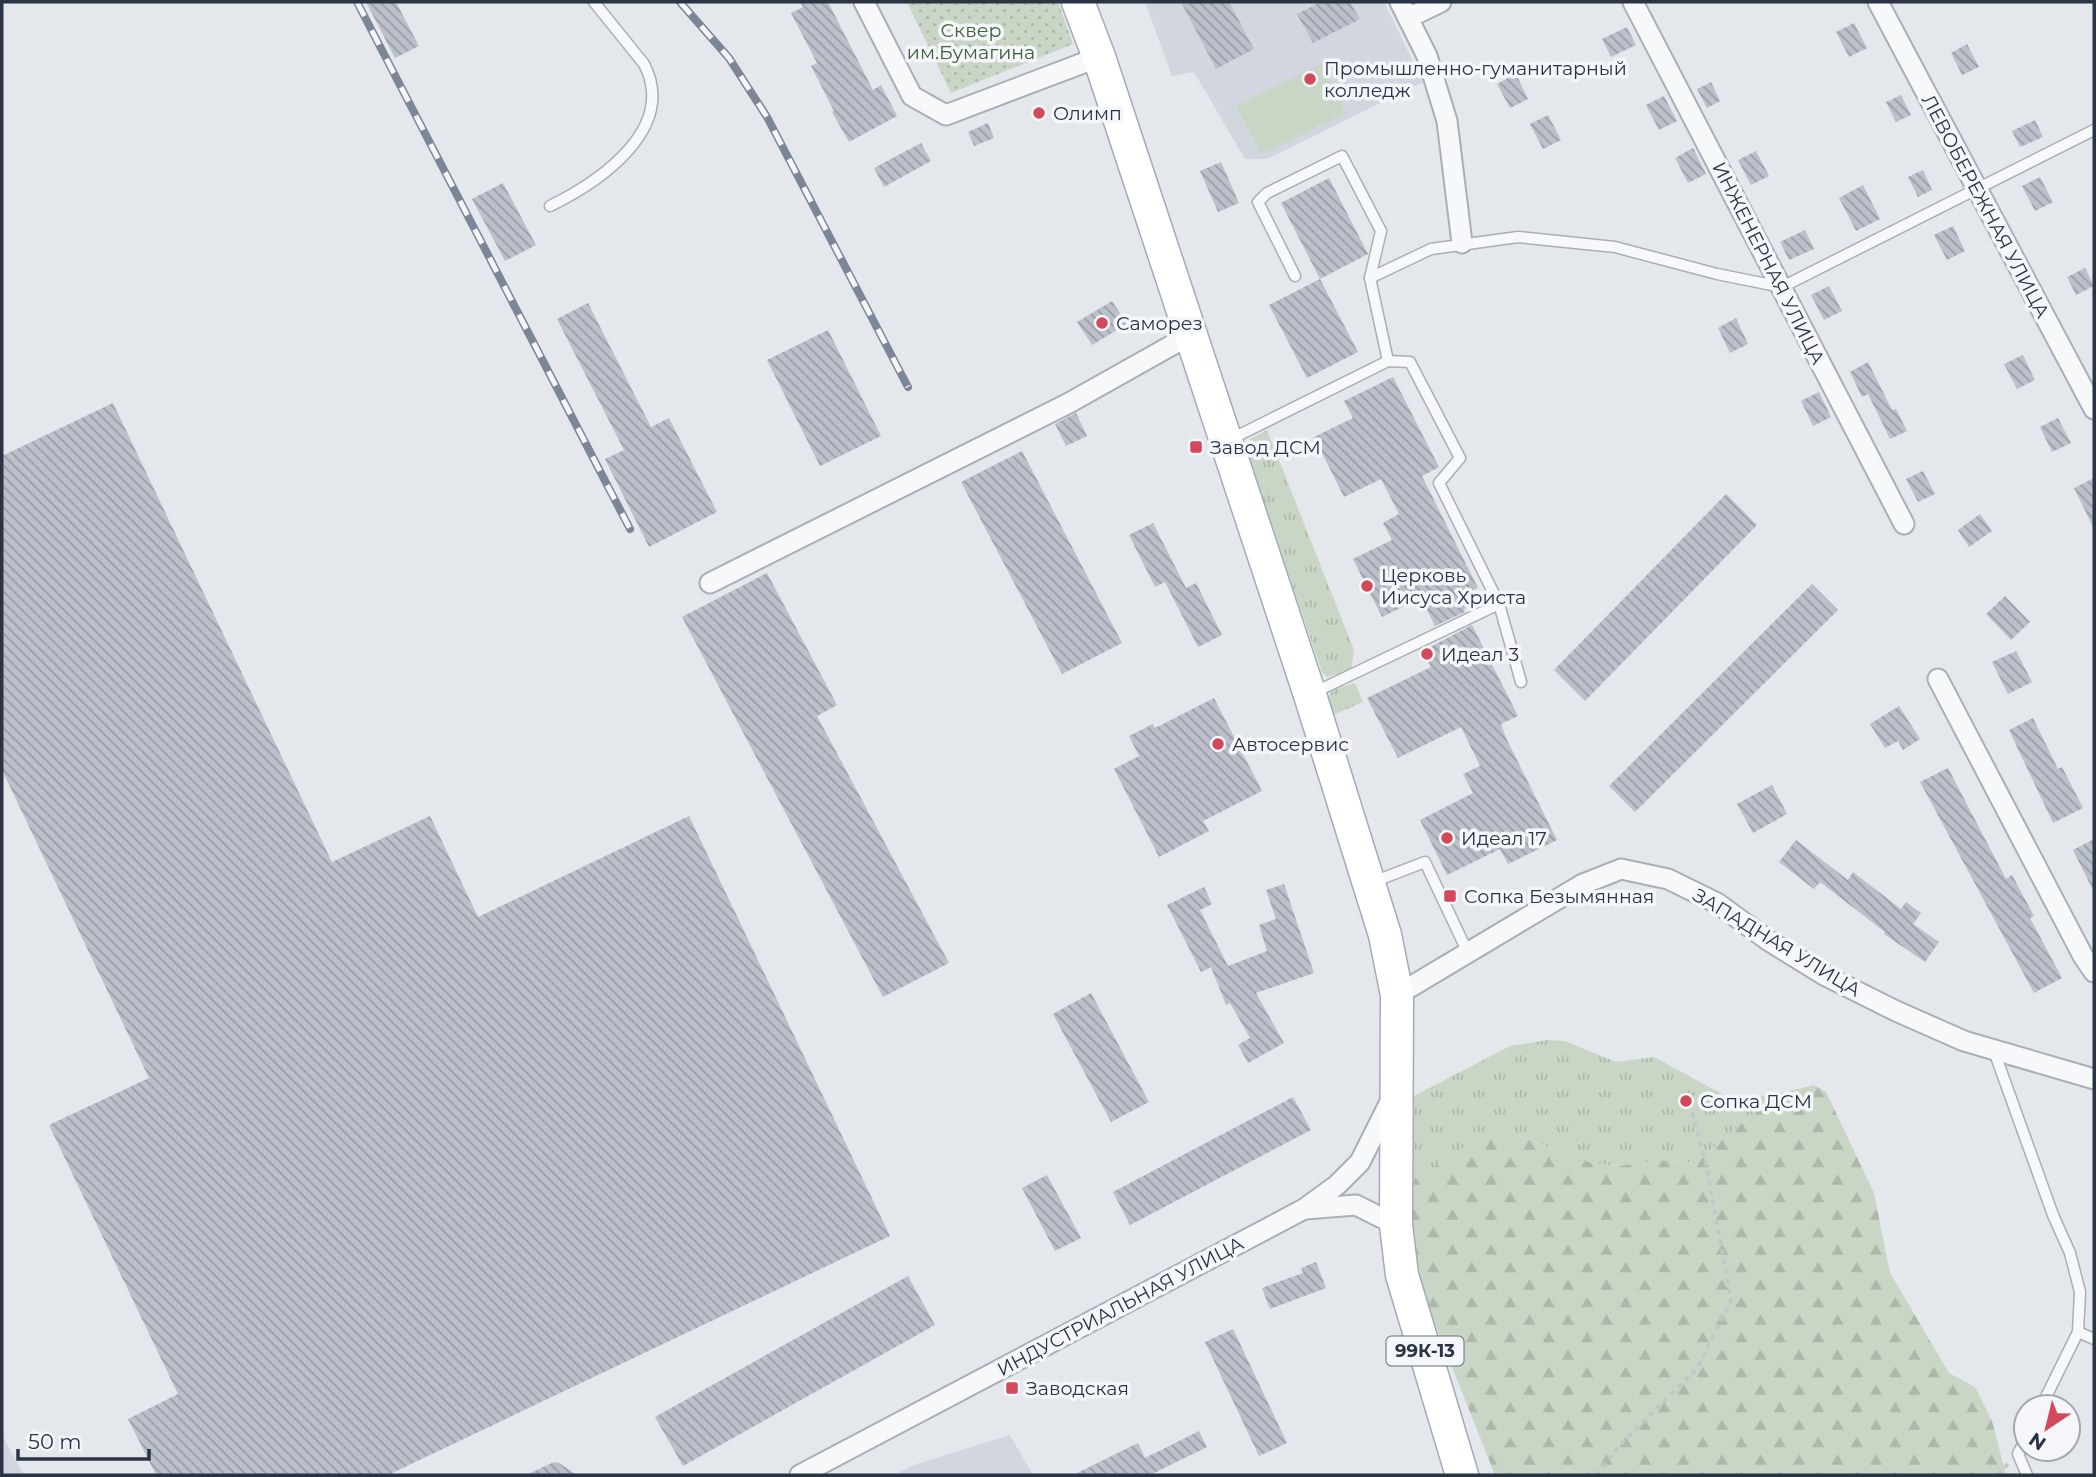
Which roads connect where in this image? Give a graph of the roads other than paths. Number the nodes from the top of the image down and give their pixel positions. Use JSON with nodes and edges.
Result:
{"nodes":[{"id":1,"x":594,"y":2,"type":"edge"},
{"id":2,"x":864,"y":2,"type":"edge"},
{"id":3,"x":1079,"y":2,"type":"edge"},
{"id":4,"x":1441,"y":2,"type":"edge"},
{"id":5,"x":1633,"y":2,"type":"edge"},
{"id":6,"x":1878,"y":2,"type":"edge"},
{"id":7,"x":1404,"y":10,"type":"edge"},
{"id":8,"x":1099,"y":57,"type":"junction"},
{"id":9,"x":2094,"y":130,"type":"edge"},
{"id":10,"x":1978,"y":190,"type":"junction"},
{"id":11,"x":550,"y":206,"type":"dead end"},
{"id":12,"x":1462,"y":243,"type":"junction"},
{"id":13,"x":1295,"y":276,"type":"dead end"},
{"id":14,"x":1370,"y":278,"type":"junction"},
{"id":15,"x":1782,"y":287,"type":"junction"},
{"id":16,"x":1190,"y":335,"type":"junction"},
{"id":17,"x":1388,"y":360,"type":"junction"},
{"id":18,"x":2094,"y":409,"type":"edge"},
{"id":19,"x":1225,"y":442,"type":"junction"},
{"id":20,"x":1904,"y":524,"type":"dead end"},
{"id":21,"x":710,"y":583,"type":"dead end"},
{"id":22,"x":1499,"y":604,"type":"junction"},
{"id":23,"x":1938,"y":679,"type":"dead end"},
{"id":24,"x":1521,"y":682,"type":"dead end"},
{"id":25,"x":1310,"y":695,"type":"junction"},
{"id":26,"x":1368,"y":884,"type":"junction"},
{"id":27,"x":1468,"y":953,"type":"junction"},
{"id":28,"x":2094,"y":972,"type":"edge"},
{"id":29,"x":1396,"y":995,"type":"junction"},
{"id":30,"x":1994,"y":1051,"type":"junction"},
{"id":31,"x":2094,"y":1079,"type":"edge"},
{"id":32,"x":1397,"y":1090,"type":"junction"},
{"id":33,"x":1304,"y":1209,"type":"junction"},
{"id":34,"x":1396,"y":1225,"type":"junction"},
{"id":35,"x":2078,"y":1332,"type":"junction"},
{"id":36,"x":2094,"y":1339,"type":"edge"},
{"id":37,"x":2048,"y":1393,"type":"edge"},
{"id":38,"x":800,"y":1475,"type":"edge"},
{"id":39,"x":1462,"y":1475,"type":"edge"}],
"edges":[{"from":1,"to":11,"type":"lane"},
{"from":2,"to":8,"type":"street"},
{"from":3,"to":8,"type":"main road"},
{"from":4,"to":7,"type":"street"},
{"from":5,"to":15,"type":"street","name":"ИНЖЕНЕРНАЯ УЛИЦА"},
{"from":6,"to":10,"type":"street","name":"ЛЕВОБЕРЕЖНАЯ УЛИЦА"},
{"from":7,"to":12,"type":"street"},
{"from":8,"to":16,"type":"main road"},
{"from":9,"to":10,"type":"lane"},
{"from":10,"to":15,"type":"lane"},
{"from":10,"to":18,"type":"street","name":"ЛЕВОБЕРЕЖНАЯ УЛИЦА"},
{"from":12,"to":14,"type":"lane"},
{"from":12,"to":15,"type":"lane"},
{"from":13,"to":14,"type":"lane"},
{"from":14,"to":17,"type":"lane"},
{"from":15,"to":20,"type":"street","name":"ИНЖЕНЕРНАЯ УЛИЦА"},
{"from":16,"to":19,"type":"main road"},
{"from":16,"to":21,"type":"street"},
{"from":17,"to":19,"type":"lane"},
{"from":17,"to":22,"type":"lane"},
{"from":19,"to":25,"type":"main road"},
{"from":22,"to":24,"type":"lane"},
{"from":22,"to":25,"type":"lane"},
{"from":23,"to":28,"type":"street"},
{"from":25,"to":26,"type":"main road"},
{"from":26,"to":27,"type":"lane"},
{"from":26,"to":29,"type":"main road"},
{"from":27,"to":29,"type":"street","name":"ЗАПАДНАЯ УЛИЦА"},
{"from":27,"to":30,"type":"street","name":"ЗАПАДНАЯ УЛИЦА"},
{"from":29,"to":32,"type":"main road"},
{"from":30,"to":31,"type":"street","name":"ЗАПАДНАЯ УЛИЦА"},
{"from":30,"to":35,"type":"lane"},
{"from":32,"to":33,"type":"street","name":"ИНДУСТРИАЛЬНАЯ УЛИЦА"},
{"from":32,"to":34,"type":"main road","number":"99К-13"},
{"from":33,"to":34,"type":"street"},
{"from":33,"to":38,"type":"street","name":"ИНДУСТРИАЛЬНАЯ УЛИЦА"},
{"from":34,"to":39,"type":"main road","number":"99К-13"},
{"from":35,"to":36,"type":"lane"},
{"from":35,"to":37,"type":"lane"}]}
